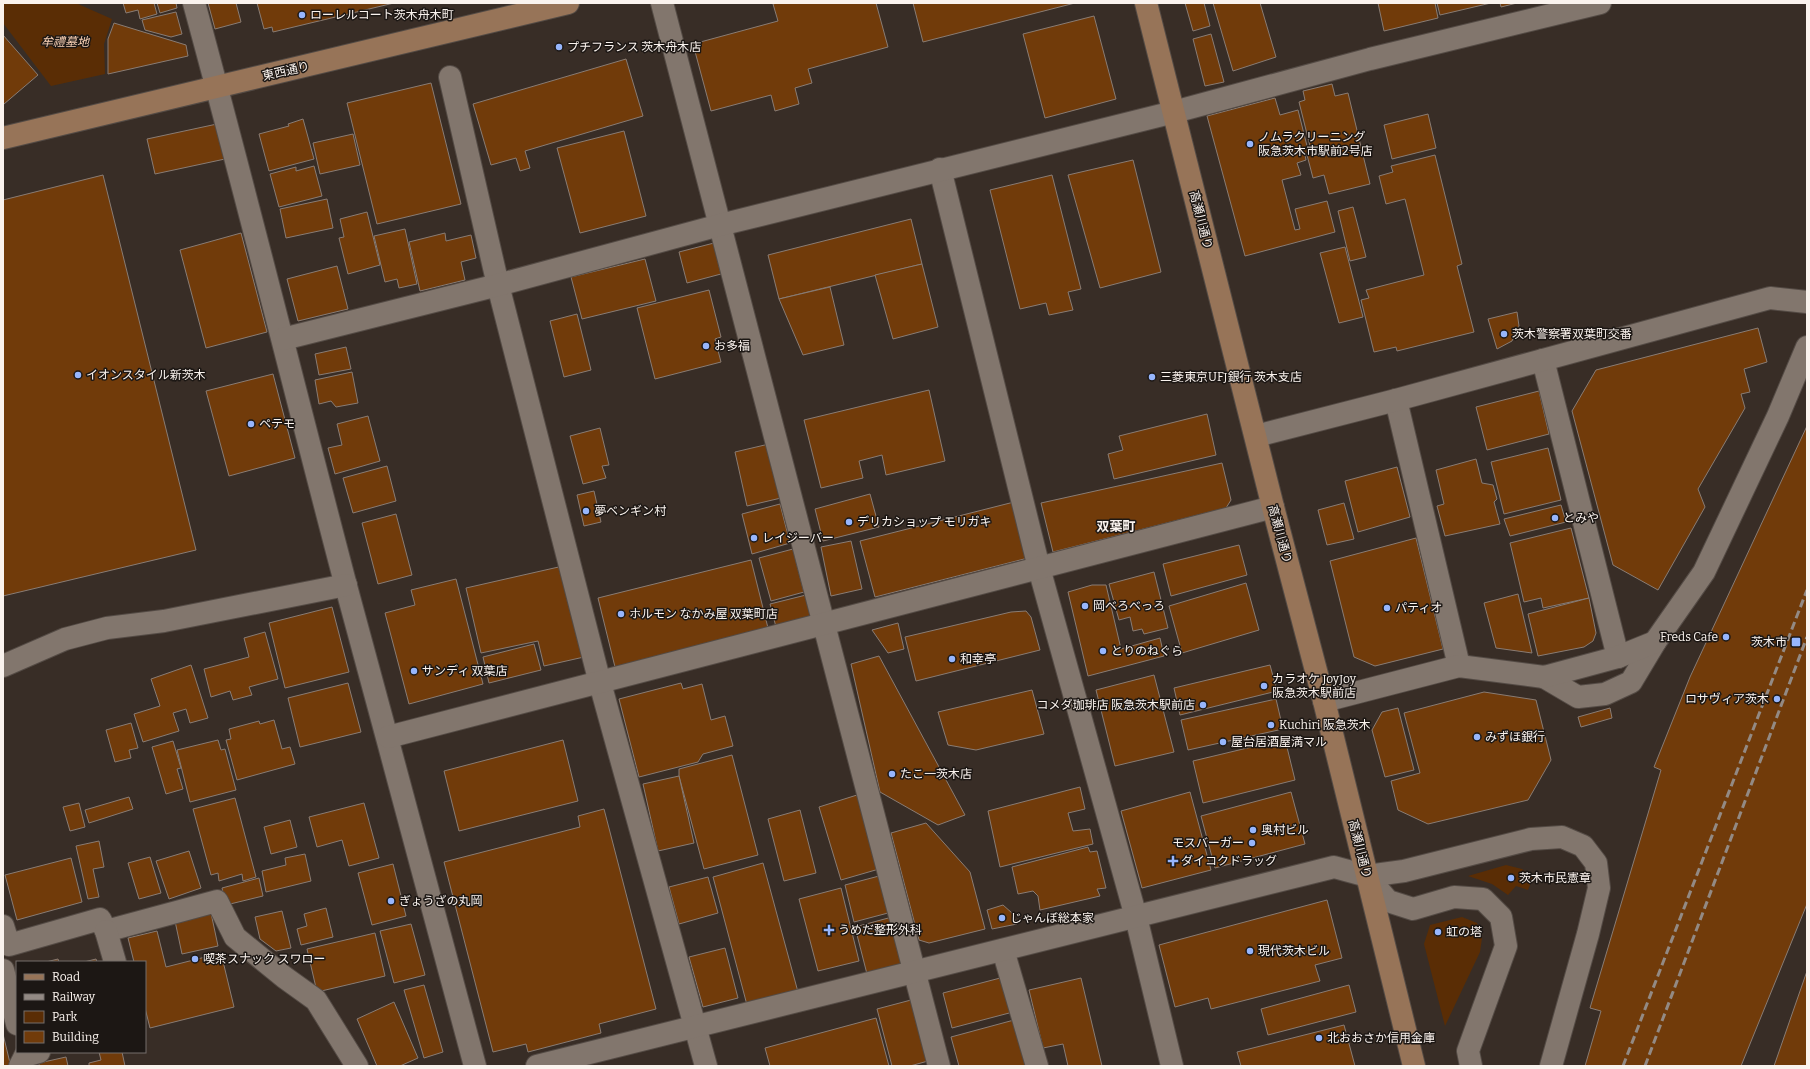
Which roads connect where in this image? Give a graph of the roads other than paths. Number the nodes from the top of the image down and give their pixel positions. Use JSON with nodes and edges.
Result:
{"nodes":[{"id":1,"x":194,"y":3,"type":"edge"},
{"id":2,"x":568,"y":3,"type":"edge"},
{"id":3,"x":662,"y":3,"type":"edge"},
{"id":4,"x":1146,"y":3,"type":"edge"},
{"id":5,"x":1592,"y":4,"type":"edge"},
{"id":6,"x":450,"y":77,"type":"dead end"},
{"id":7,"x":217,"y":87,"type":"junction"},
{"id":8,"x":1174,"y":112,"type":"junction"},
{"id":9,"x":3,"y":138,"type":"edge"},
{"id":10,"x":940,"y":169,"type":"junction"},
{"id":11,"x":720,"y":225,"type":"junction"},
{"id":12,"x":498,"y":285,"type":"junction"},
{"id":13,"x":1807,"y":302,"type":"edge"},
{"id":14,"x":283,"y":339,"type":"junction"},
{"id":15,"x":1807,"y":347,"type":"edge"},
{"id":16,"x":1543,"y":360,"type":"junction"},
{"id":17,"x":1396,"y":400,"type":"junction"},
{"id":18,"x":1256,"y":436,"type":"junction"},
{"id":19,"x":1273,"y":507,"type":"junction"},
{"id":20,"x":1039,"y":568,"type":"junction"},
{"id":21,"x":346,"y":585,"type":"junction"},
{"id":22,"x":824,"y":624,"type":"junction"},
{"id":23,"x":1655,"y":642,"type":"junction"},
{"id":24,"x":1618,"y":657,"type":"junction"},
{"id":25,"x":3,"y":666,"type":"edge"},
{"id":26,"x":1458,"y":666,"type":"junction"},
{"id":27,"x":1544,"y":677,"type":"junction"},
{"id":28,"x":600,"y":683,"type":"junction"},
{"id":29,"x":1324,"y":701,"type":"junction"},
{"id":30,"x":388,"y":737,"type":"junction"},
{"id":31,"x":1367,"y":876,"type":"junction"},
{"id":32,"x":1136,"y":917,"type":"junction"},
{"id":33,"x":106,"y":931,"type":"junction"},
{"id":34,"x":5,"y":939,"type":"edge"},
{"id":35,"x":1003,"y":950,"type":"junction"},
{"id":36,"x":115,"y":961,"type":"edge"},
{"id":37,"x":3,"y":970,"type":"edge"},
{"id":38,"x":914,"y":972,"type":"junction"},
{"id":39,"x":16,"y":1020,"type":"edge"},
{"id":40,"x":696,"y":1026,"type":"junction"},
{"id":41,"x":357,"y":1066,"type":"edge"},
{"id":42,"x":475,"y":1066,"type":"edge"},
{"id":43,"x":538,"y":1066,"type":"edge"},
{"id":44,"x":706,"y":1066,"type":"edge"},
{"id":45,"x":938,"y":1066,"type":"edge"},
{"id":46,"x":1037,"y":1066,"type":"edge"},
{"id":47,"x":1172,"y":1066,"type":"edge"},
{"id":48,"x":1414,"y":1066,"type":"edge"},
{"id":49,"x":1471,"y":1066,"type":"edge"},
{"id":50,"x":1551,"y":1066,"type":"edge"}],
"edges":[{"from":1,"to":7,"type":"street"},
{"from":2,"to":7,"type":"street","name":"東西通り"},
{"from":3,"to":11,"type":"street"},
{"from":4,"to":8,"type":"street","name":"高瀬川通り"},
{"from":5,"to":8,"type":"street"},
{"from":6,"to":12,"type":"street"},
{"from":7,"to":9,"type":"street","name":"東西通り"},
{"from":7,"to":14,"type":"street"},
{"from":8,"to":10,"type":"street"},
{"from":8,"to":18,"type":"street","name":"高瀬川通り"},
{"from":10,"to":11,"type":"street"},
{"from":10,"to":20,"type":"street"},
{"from":11,"to":12,"type":"street"},
{"from":11,"to":22,"type":"street"},
{"from":12,"to":14,"type":"street"},
{"from":12,"to":28,"type":"street"},
{"from":13,"to":16,"type":"street"},
{"from":14,"to":21,"type":"street"},
{"from":15,"to":23,"type":"street"},
{"from":16,"to":17,"type":"street"},
{"from":16,"to":24,"type":"street"},
{"from":17,"to":18,"type":"street"},
{"from":17,"to":26,"type":"street"},
{"from":18,"to":19,"type":"street","name":"高瀬川通り"},
{"from":19,"to":20,"type":"street"},
{"from":19,"to":29,"type":"street","name":"高瀬川通り"},
{"from":20,"to":22,"type":"street"},
{"from":20,"to":32,"type":"street"},
{"from":21,"to":25,"type":"street"},
{"from":21,"to":30,"type":"street"},
{"from":22,"to":28,"type":"street"},
{"from":22,"to":38,"type":"street"},
{"from":23,"to":24,"type":"street"},
{"from":23,"to":27,"type":"street"},
{"from":24,"to":27,"type":"street"},
{"from":26,"to":27,"type":"street"},
{"from":26,"to":29,"type":"street"},
{"from":28,"to":30,"type":"street"},
{"from":28,"to":40,"type":"street"},
{"from":29,"to":31,"type":"street","name":"高瀬川通り"},
{"from":30,"to":42,"type":"street"},
{"from":31,"to":32,"type":"street"},
{"from":31,"to":48,"type":"street","name":"高瀬川通り"},
{"from":31,"to":49,"type":"street"},
{"from":31,"to":50,"type":"street"},
{"from":32,"to":35,"type":"street"},
{"from":32,"to":47,"type":"street"},
{"from":33,"to":34,"type":"street"},
{"from":33,"to":36,"type":"street"},
{"from":33,"to":41,"type":"street"},
{"from":35,"to":38,"type":"street"},
{"from":35,"to":46,"type":"street"},
{"from":37,"to":39,"type":"street"},
{"from":38,"to":40,"type":"street"},
{"from":38,"to":45,"type":"street"},
{"from":40,"to":43,"type":"street"},
{"from":40,"to":44,"type":"street"}]}
